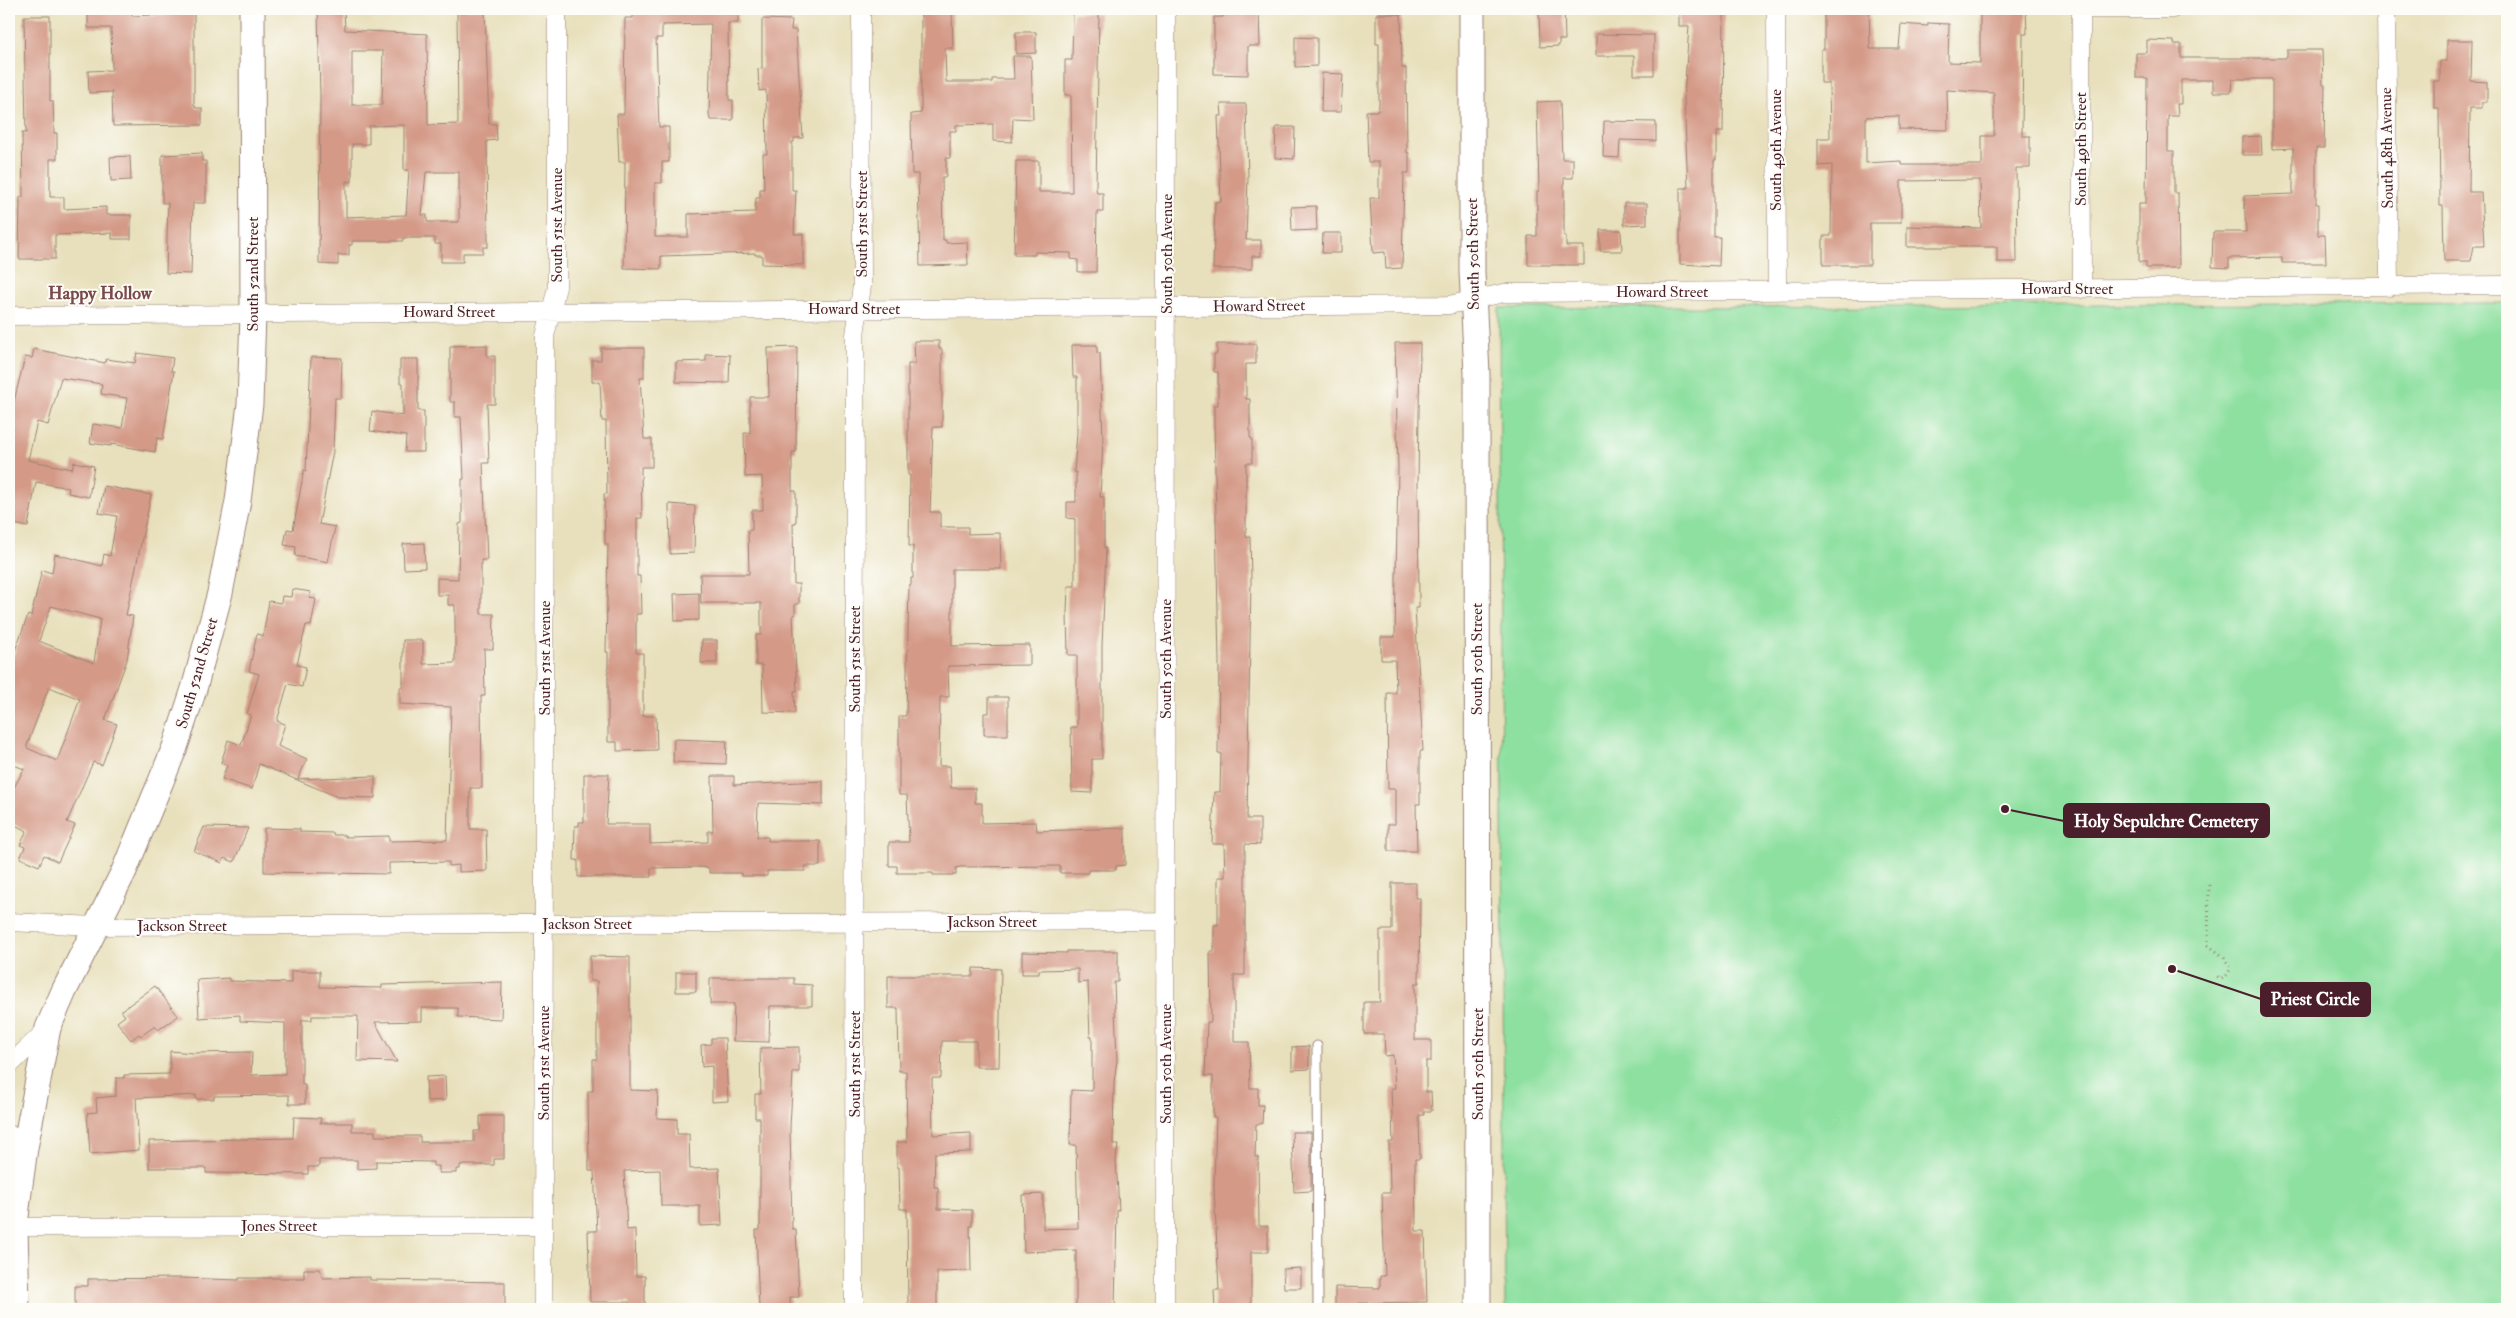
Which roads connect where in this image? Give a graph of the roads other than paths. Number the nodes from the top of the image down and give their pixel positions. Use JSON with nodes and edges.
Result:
{"nodes":[{"id":1,"x":252,"y":9,"type":"edge"},
{"id":2,"x":557,"y":9,"type":"edge"},
{"id":3,"x":861,"y":9,"type":"edge"},
{"id":4,"x":1166,"y":9,"type":"edge"},
{"id":5,"x":1472,"y":9,"type":"edge"},
{"id":6,"x":1776,"y":9,"type":"edge"},
{"id":7,"x":2081,"y":9,"type":"edge"},
{"id":8,"x":2173,"y":9,"type":"edge"},
{"id":9,"x":2386,"y":9,"type":"edge"},
{"id":10,"x":2507,"y":286,"type":"edge"},
{"id":11,"x":2388,"y":287,"type":"junction"},
{"id":12,"x":2082,"y":289,"type":"junction"},
{"id":13,"x":1776,"y":292,"type":"junction"},
{"id":14,"x":1474,"y":300,"type":"junction"},
{"id":15,"x":1167,"y":307,"type":"junction"},
{"id":16,"x":859,"y":309,"type":"junction"},
{"id":17,"x":551,"y":311,"type":"junction"},
{"id":18,"x":253,"y":314,"type":"junction"},
{"id":19,"x":9,"y":316,"type":"edge"},
{"id":20,"x":1166,"y":921,"type":"junction"},
{"id":21,"x":9,"y":922,"type":"edge"},
{"id":22,"x":856,"y":923,"type":"junction"},
{"id":23,"x":545,"y":925,"type":"junction"},
{"id":24,"x":96,"y":926,"type":"junction"},
{"id":25,"x":48,"y":1028,"type":"junction"},
{"id":26,"x":1316,"y":1046,"type":"dead end"},
{"id":27,"x":9,"y":1066,"type":"edge"},
{"id":28,"x":17,"y":1141,"type":"edge"},
{"id":29,"x":543,"y":1226,"type":"junction"},
{"id":30,"x":15,"y":1227,"type":"junction"},
{"id":31,"x":17,"y":1309,"type":"edge"},
{"id":32,"x":543,"y":1309,"type":"edge"},
{"id":33,"x":854,"y":1309,"type":"edge"},
{"id":34,"x":1164,"y":1309,"type":"edge"},
{"id":35,"x":1318,"y":1309,"type":"edge"},
{"id":36,"x":1478,"y":1309,"type":"edge"}],
"edges":[{"from":1,"to":18,"type":"street","name":"South 52nd Street"},
{"from":2,"to":17,"type":"street","name":"South 51st Avenue"},
{"from":3,"to":16,"type":"street","name":"South 51st Street"},
{"from":4,"to":15,"type":"street","name":"South 50th Avenue"},
{"from":5,"to":14,"type":"street","name":"South 50th Street"},
{"from":6,"to":13,"type":"street","name":"South 49th Avenue"},
{"from":7,"to":8,"type":"street"},
{"from":7,"to":12,"type":"street","name":"South 49th Street"},
{"from":9,"to":11,"type":"street","name":"South 48th Avenue"},
{"from":10,"to":11,"type":"street","name":"Howard Street"},
{"from":11,"to":12,"type":"street","name":"Howard Street"},
{"from":12,"to":13,"type":"street","name":"Howard Street"},
{"from":13,"to":14,"type":"street","name":"Howard Street"},
{"from":14,"to":15,"type":"street","name":"Howard Street"},
{"from":14,"to":36,"type":"street","name":"South 50th Street"},
{"from":15,"to":16,"type":"street","name":"Howard Street"},
{"from":15,"to":20,"type":"street","name":"South 50th Avenue"},
{"from":16,"to":17,"type":"street","name":"Howard Street"},
{"from":16,"to":22,"type":"street","name":"South 51st Street"},
{"from":17,"to":18,"type":"street","name":"Howard Street"},
{"from":17,"to":23,"type":"street","name":"South 51st Avenue"},
{"from":18,"to":19,"type":"street","name":"Howard Street"},
{"from":18,"to":24,"type":"street","name":"South 52nd Street"},
{"from":20,"to":22,"type":"street","name":"Jackson Street"},
{"from":20,"to":34,"type":"street","name":"South 50th Avenue"},
{"from":21,"to":24,"type":"street","name":"Jackson Street"},
{"from":22,"to":23,"type":"street","name":"Jackson Street"},
{"from":22,"to":33,"type":"street","name":"South 51st Street"},
{"from":23,"to":24,"type":"street","name":"Jackson Street"},
{"from":23,"to":29,"type":"street","name":"South 51st Avenue"},
{"from":24,"to":25,"type":"street","name":"South 52nd Street"},
{"from":25,"to":27,"type":"street"},
{"from":25,"to":28,"type":"street","name":"South 52nd Street"},
{"from":26,"to":35,"type":"lane"},
{"from":28,"to":30,"type":"street","name":"South 52nd Street"},
{"from":29,"to":30,"type":"street","name":"Jones Street"},
{"from":29,"to":32,"type":"street","name":"South 51st Avenue"},
{"from":30,"to":31,"type":"street","name":"South 52nd Street"}]}
